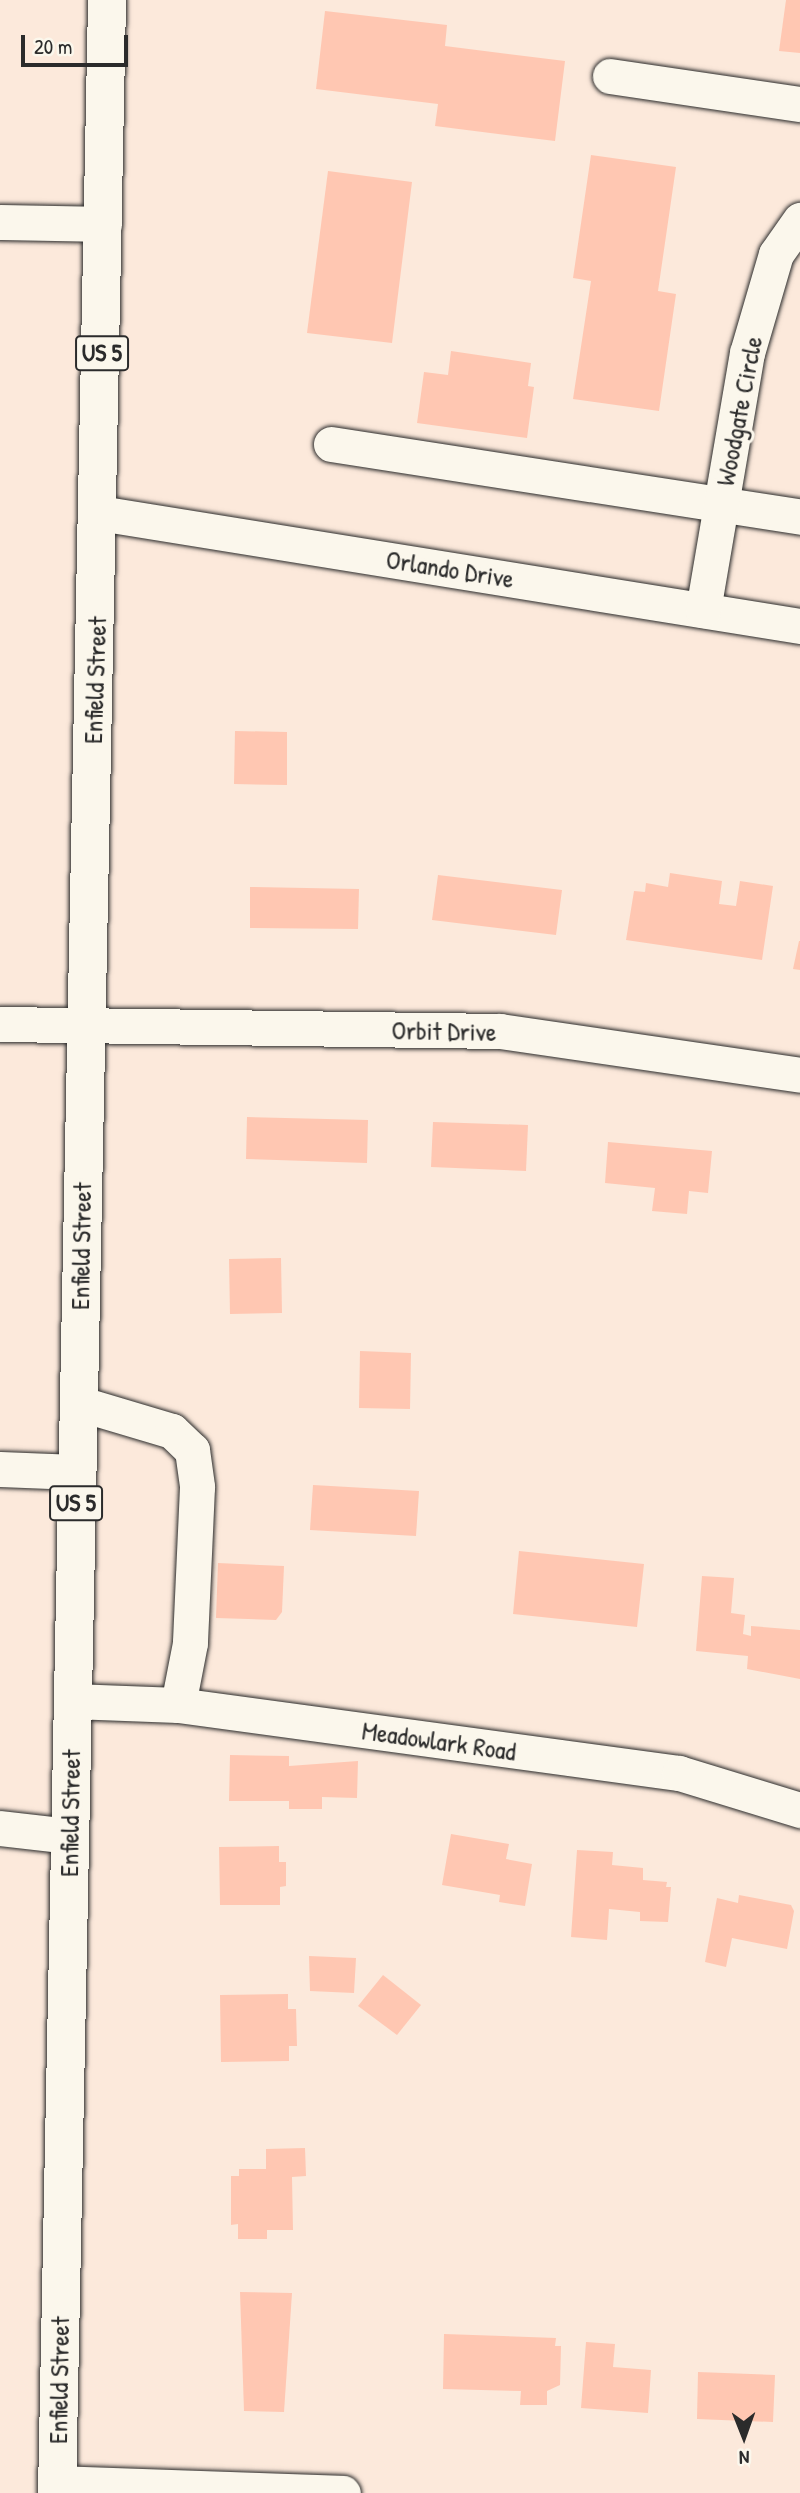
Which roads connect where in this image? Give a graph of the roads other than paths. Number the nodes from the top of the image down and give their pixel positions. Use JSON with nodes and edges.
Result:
{"nodes":[{"id":1,"x":107,"y":0,"type":"edge"},
{"id":2,"x":610,"y":76,"type":"dead end"},
{"id":3,"x":800,"y":104,"type":"edge"},
{"id":4,"x":800,"y":220,"type":"edge"},
{"id":5,"x":0,"y":222,"type":"edge"},
{"id":6,"x":104,"y":224,"type":"junction"},
{"id":7,"x":331,"y":444,"type":"dead end"},
{"id":8,"x":721,"y":504,"type":"junction"},
{"id":9,"x":99,"y":513,"type":"junction"},
{"id":10,"x":800,"y":517,"type":"edge"},
{"id":11,"x":703,"y":610,"type":"junction"},
{"id":12,"x":800,"y":626,"type":"edge"},
{"id":13,"x":0,"y":1024,"type":"edge"},
{"id":14,"x":86,"y":1026,"type":"junction"},
{"id":15,"x":800,"y":1075,"type":"edge"},
{"id":16,"x":78,"y":1403,"type":"junction"},
{"id":17,"x":0,"y":1469,"type":"edge"},
{"id":18,"x":76,"y":1472,"type":"junction"},
{"id":19,"x":72,"y":1701,"type":"junction"},
{"id":20,"x":178,"y":1706,"type":"junction"},
{"id":21,"x":800,"y":1810,"type":"edge"},
{"id":22,"x":0,"y":1828,"type":"edge"},
{"id":23,"x":69,"y":1836,"type":"junction"},
{"id":24,"x":57,"y":2488,"type":"edge"},
{"id":25,"x":343,"y":2493,"type":"edge"}],
"edges":[{"from":1,"to":6,"type":"main road","name":"Enfield Street","number":"US 5"},
{"from":2,"to":3,"type":"street"},
{"from":4,"to":8,"type":"street","name":"Woodgate Circle"},
{"from":5,"to":6,"type":"street"},
{"from":6,"to":9,"type":"main road","name":"Enfield Street","number":"US 5"},
{"from":7,"to":8,"type":"street"},
{"from":8,"to":10,"type":"street"},
{"from":8,"to":11,"type":"street","name":"Woodgate Circle"},
{"from":9,"to":11,"type":"street","name":"Orlando Drive"},
{"from":9,"to":14,"type":"main road","name":"Enfield Street","number":"US 5"},
{"from":11,"to":12,"type":"street","name":"Orlando Drive"},
{"from":13,"to":14,"type":"street","name":"Orbit Drive"},
{"from":14,"to":15,"type":"street","name":"Orbit Drive"},
{"from":14,"to":16,"type":"main road","name":"Enfield Street","number":"US 5"},
{"from":16,"to":18,"type":"main road","name":"Enfield Street","number":"US 5"},
{"from":16,"to":20,"type":"street"},
{"from":17,"to":18,"type":"street"},
{"from":18,"to":19,"type":"main road","name":"Enfield Street","number":"US 5"},
{"from":19,"to":20,"type":"street","name":"Meadowlark Road"},
{"from":19,"to":23,"type":"main road","name":"Enfield Street","number":"US 5"},
{"from":20,"to":21,"type":"street","name":"Meadowlark Road"},
{"from":22,"to":23,"type":"street"},
{"from":23,"to":24,"type":"main road","name":"Enfield Street","number":"US 5"},
{"from":24,"to":25,"type":"street"}]}
